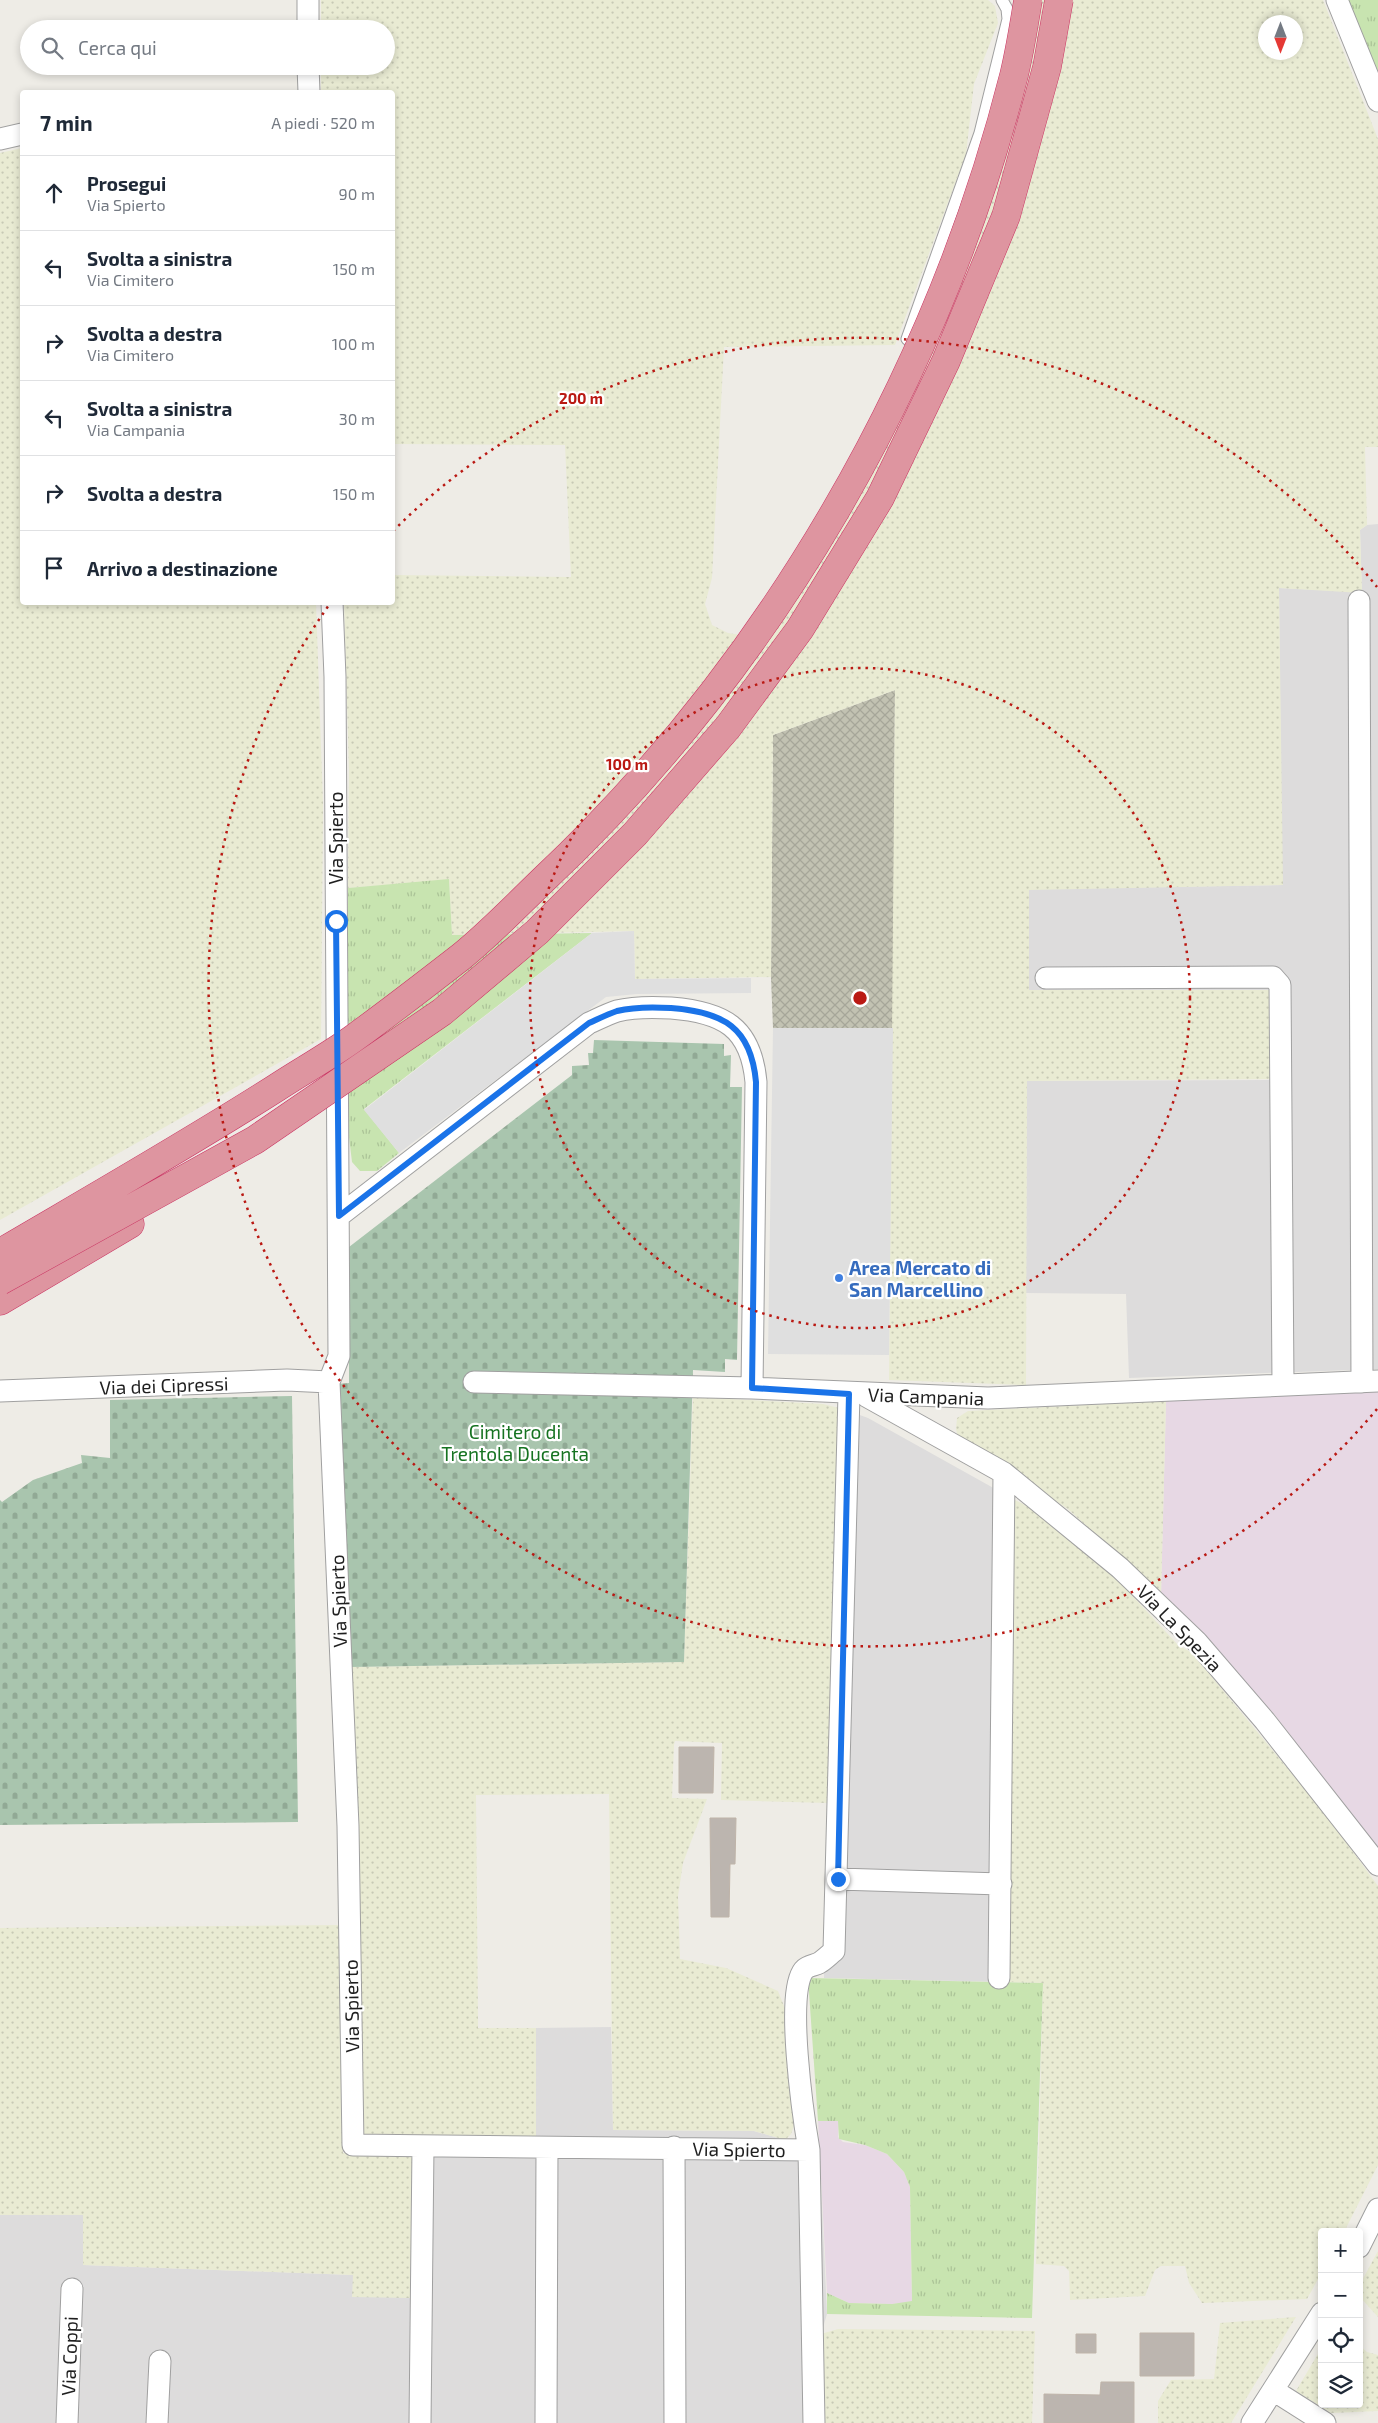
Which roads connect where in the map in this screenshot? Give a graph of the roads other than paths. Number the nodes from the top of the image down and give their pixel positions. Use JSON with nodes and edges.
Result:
{"nodes":[{"id":1,"x":308,"y":0,"type":"edge"},
{"id":2,"x":1002,"y":0,"type":"edge"},
{"id":3,"x":1028,"y":0,"type":"edge"},
{"id":4,"x":1059,"y":0,"type":"edge"},
{"id":5,"x":1337,"y":0,"type":"edge"},
{"id":6,"x":308,"y":20,"type":"edge"},
{"id":7,"x":308,"y":75,"type":"edge"},
{"id":8,"x":308,"y":90,"type":"edge"},
{"id":9,"x":1378,"y":101,"type":"edge"},
{"id":10,"x":20,"y":134,"type":"edge"},
{"id":11,"x":0,"y":139,"type":"edge"},
{"id":12,"x":907,"y":338,"type":"dead end"},
{"id":13,"x":1359,"y":601,"type":"dead end"},
{"id":14,"x":332,"y":605,"type":"edge"},
{"id":15,"x":1046,"y":978,"type":"dead end"},
{"id":16,"x":255,"y":1140,"type":"junction"},
{"id":17,"x":339,"y":1216,"type":"junction"},
{"id":18,"x":0,"y":1253,"type":"edge"},
{"id":19,"x":0,"y":1281,"type":"edge"},
{"id":20,"x":0,"y":1301,"type":"edge"},
{"id":21,"x":1370,"y":1381,"type":"edge"},
{"id":22,"x":329,"y":1382,"type":"junction"},
{"id":23,"x":474,"y":1382,"type":"dead end"},
{"id":24,"x":1283,"y":1384,"type":"junction"},
{"id":25,"x":752,"y":1388,"type":"junction"},
{"id":26,"x":0,"y":1391,"type":"edge"},
{"id":27,"x":856,"y":1394,"type":"junction"},
{"id":28,"x":933,"y":1397,"type":"junction"},
{"id":29,"x":939,"y":1436,"type":"junction"},
{"id":30,"x":1004,"y":1472,"type":"junction"},
{"id":31,"x":1378,"y":1866,"type":"edge"},
{"id":32,"x":838,"y":1879,"type":"junction"},
{"id":33,"x":1001,"y":1884,"type":"junction"},
{"id":34,"x":999,"y":1978,"type":"dead end"},
{"id":35,"x":423,"y":2146,"type":"junction"},
{"id":36,"x":547,"y":2148,"type":"junction"},
{"id":37,"x":674,"y":2148,"type":"junction"},
{"id":38,"x":809,"y":2150,"type":"junction"},
{"id":39,"x":1378,"y":2209,"type":"edge"},
{"id":40,"x":1363,"y":2240,"type":"edge"},
{"id":41,"x":72,"y":2290,"type":"dead end"},
{"id":42,"x":1318,"y":2318,"type":"edge"},
{"id":43,"x":160,"y":2361,"type":"dead end"},
{"id":44,"x":1273,"y":2390,"type":"junction"},
{"id":45,"x":67,"y":2423,"type":"edge"},
{"id":46,"x":157,"y":2423,"type":"edge"},
{"id":47,"x":420,"y":2423,"type":"edge"},
{"id":48,"x":546,"y":2423,"type":"edge"},
{"id":49,"x":675,"y":2423,"type":"edge"},
{"id":50,"x":814,"y":2423,"type":"edge"},
{"id":51,"x":1252,"y":2423,"type":"edge"},
{"id":52,"x":1325,"y":2423,"type":"edge"}],
"edges":[{"from":1,"to":6,"type":"street"},
{"from":2,"to":12,"type":"lane"},
{"from":3,"to":18,"type":"highway","bridge":true},
{"from":4,"to":16,"type":"highway","bridge":true},
{"from":5,"to":9,"type":"street"},
{"from":7,"to":8,"type":"street"},
{"from":10,"to":11,"type":"street"},
{"from":13,"to":21,"type":"street"},
{"from":14,"to":17,"type":"street","name":"Via Spierto"},
{"from":15,"to":24,"type":"street"},
{"from":16,"to":19,"type":"highway","bridge":true},
{"from":16,"to":20,"type":"highway","bridge":true},
{"from":17,"to":22,"type":"street","name":"Via Spierto"},
{"from":17,"to":25,"type":"street"},
{"from":21,"to":24,"type":"street","name":"Via Campania"},
{"from":22,"to":26,"type":"street","name":"Via dei Cipressi"},
{"from":22,"to":35,"type":"street","name":"Via Spierto"},
{"from":23,"to":25,"type":"street","name":"Via Campania"},
{"from":24,"to":28,"type":"street","name":"Via Campania"},
{"from":25,"to":27,"type":"street","name":"Via Campania"},
{"from":27,"to":28,"type":"street","name":"Via Campania"},
{"from":27,"to":29,"type":"street","name":"Via La Spezia"},
{"from":27,"to":32,"type":"street"},
{"from":28,"to":29,"type":"street"},
{"from":29,"to":30,"type":"street","name":"Via La Spezia"},
{"from":30,"to":31,"type":"street","name":"Via La Spezia"},
{"from":30,"to":33,"type":"street"},
{"from":32,"to":33,"type":"street"},
{"from":32,"to":38,"type":"street"},
{"from":33,"to":34,"type":"street"},
{"from":35,"to":36,"type":"street","name":"Via Spierto"},
{"from":35,"to":47,"type":"street"},
{"from":36,"to":37,"type":"street","name":"Via Spierto"},
{"from":36,"to":48,"type":"street"},
{"from":37,"to":38,"type":"street","name":"Via Spierto"},
{"from":37,"to":49,"type":"street"},
{"from":38,"to":50,"type":"street"},
{"from":39,"to":40,"type":"street"},
{"from":41,"to":45,"type":"street","name":"Via Coppi"},
{"from":42,"to":44,"type":"street"},
{"from":43,"to":46,"type":"street"},
{"from":44,"to":51,"type":"street"},
{"from":44,"to":52,"type":"street"}]}
